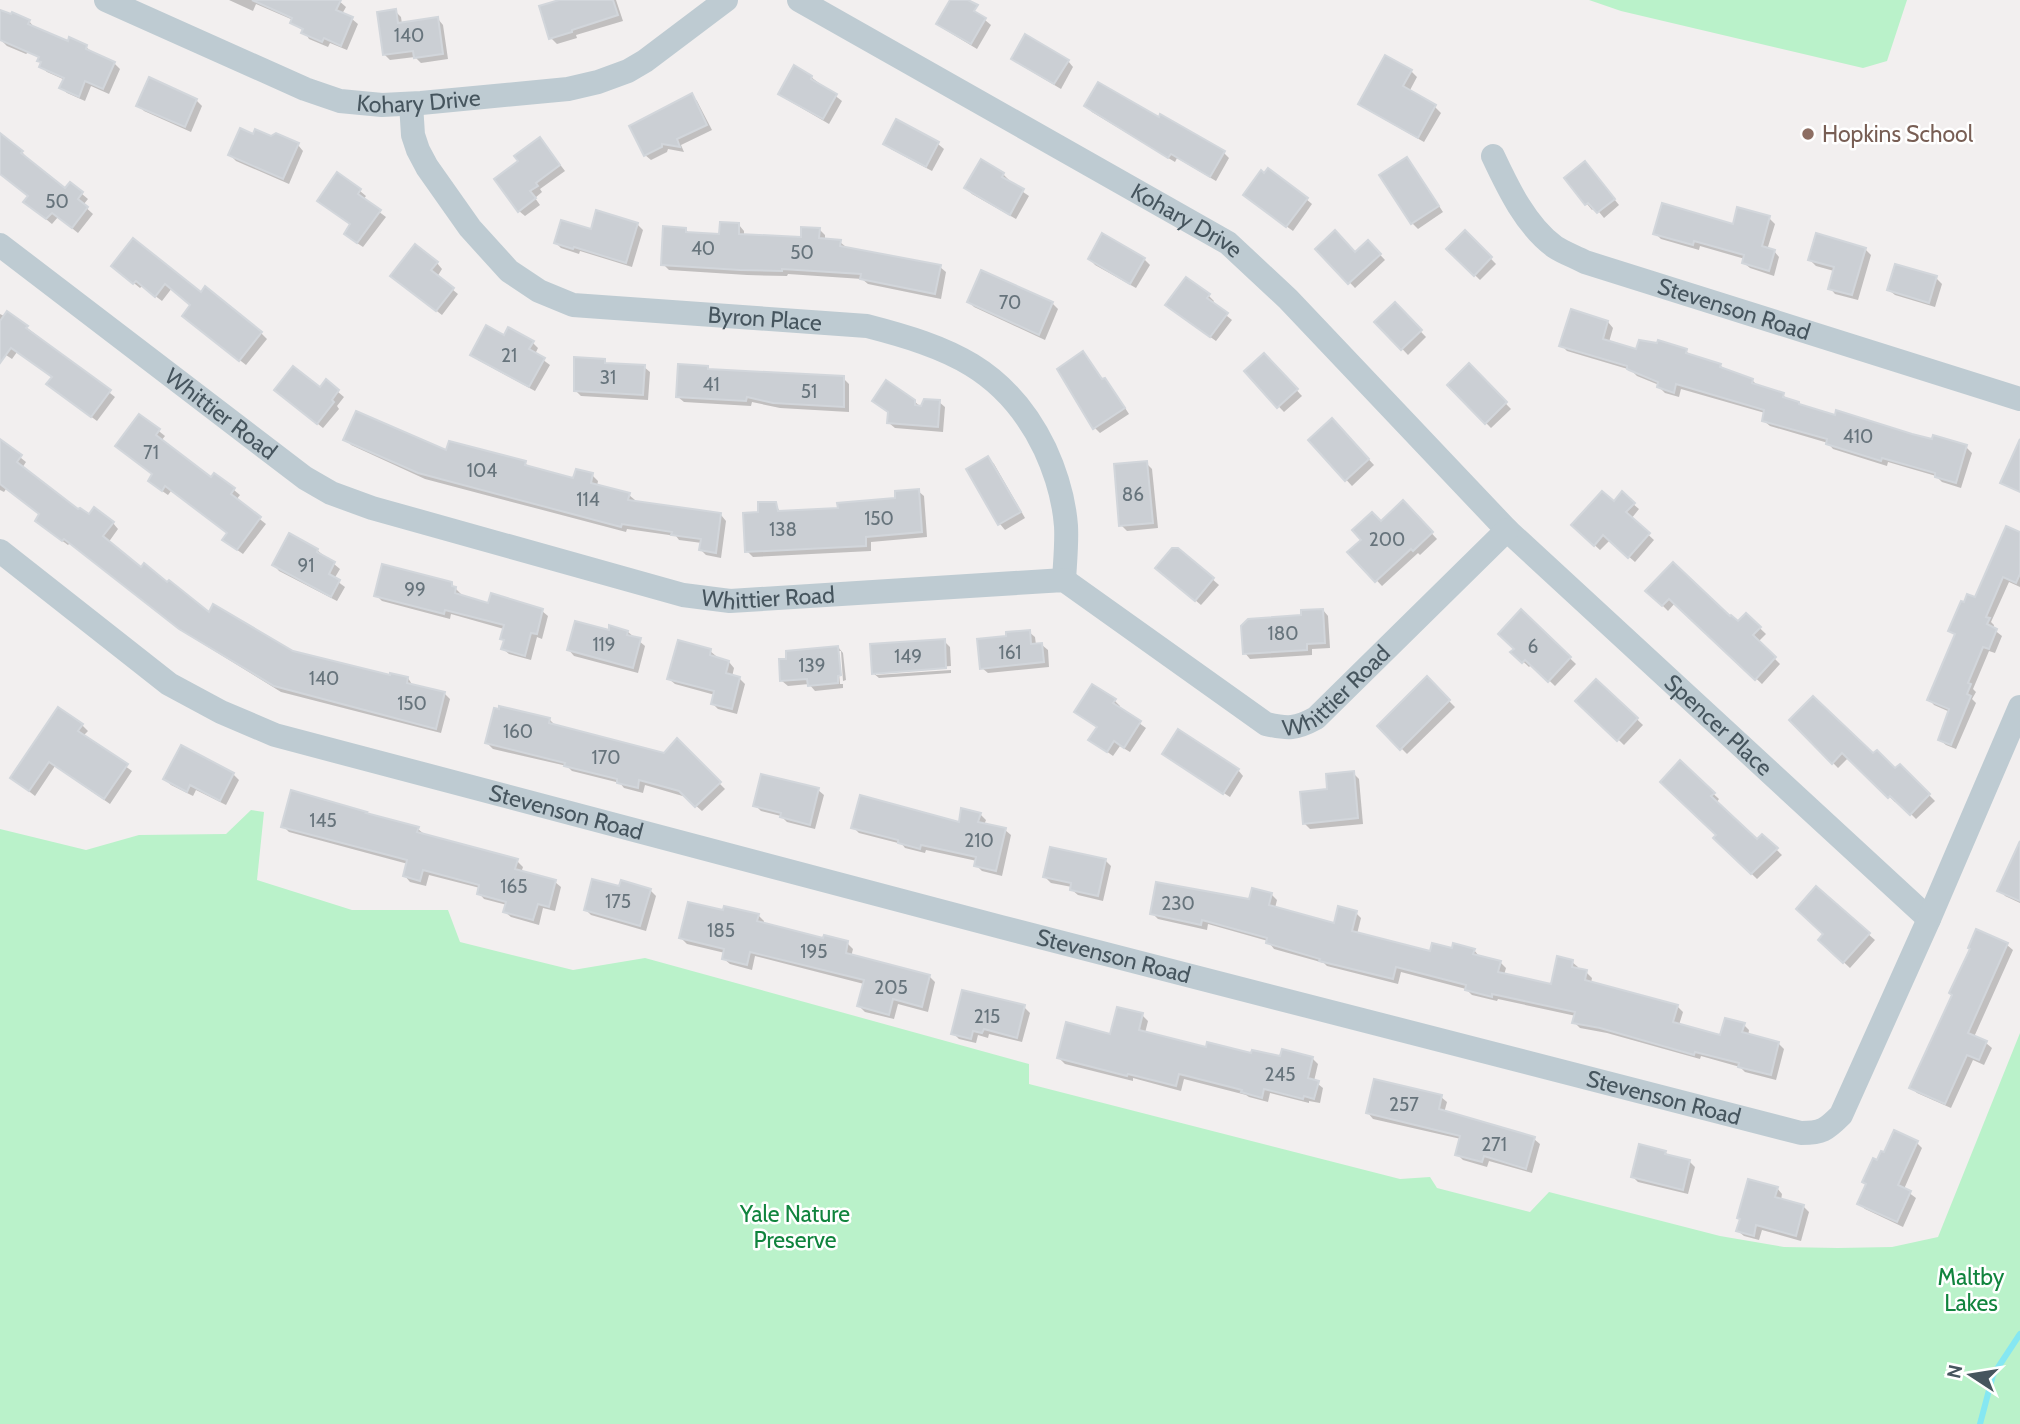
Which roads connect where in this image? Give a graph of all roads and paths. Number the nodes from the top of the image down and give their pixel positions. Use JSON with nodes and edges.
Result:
{"nodes":[{"id":1,"x":106,"y":0,"type":"edge"},
{"id":2,"x":726,"y":0,"type":"edge"},
{"id":3,"x":799,"y":0,"type":"edge"},
{"id":4,"x":411,"y":104,"type":"junction"},
{"id":5,"x":1493,"y":156,"type":"dead end"},
{"id":6,"x":0,"y":245,"type":"edge"},
{"id":7,"x":2020,"y":399,"type":"edge"},
{"id":8,"x":1507,"y":530,"type":"junction"},
{"id":9,"x":0,"y":551,"type":"edge"},
{"id":10,"x":1064,"y":580,"type":"junction"},
{"id":11,"x":2020,"y":707,"type":"edge"},
{"id":12,"x":1929,"y":919,"type":"junction"}],
"edges":[{"from":1,"to":4,"type":"street","name":"Kohary Drive"},
{"from":2,"to":4,"type":"street","name":"Kohary Drive"},
{"from":3,"to":8,"type":"street","name":"Kohary Drive"},
{"from":4,"to":10,"type":"street","name":"Byron Place"},
{"from":5,"to":7,"type":"street","name":"Stevenson Road"},
{"from":6,"to":10,"type":"street","name":"Whittier Road"},
{"from":8,"to":10,"type":"street","name":"Whittier Road"},
{"from":8,"to":12,"type":"street","name":"Spencer Place"},
{"from":9,"to":12,"type":"street","name":"Stevenson Road"},
{"from":11,"to":12,"type":"street","name":"Stevenson Road"}]}
